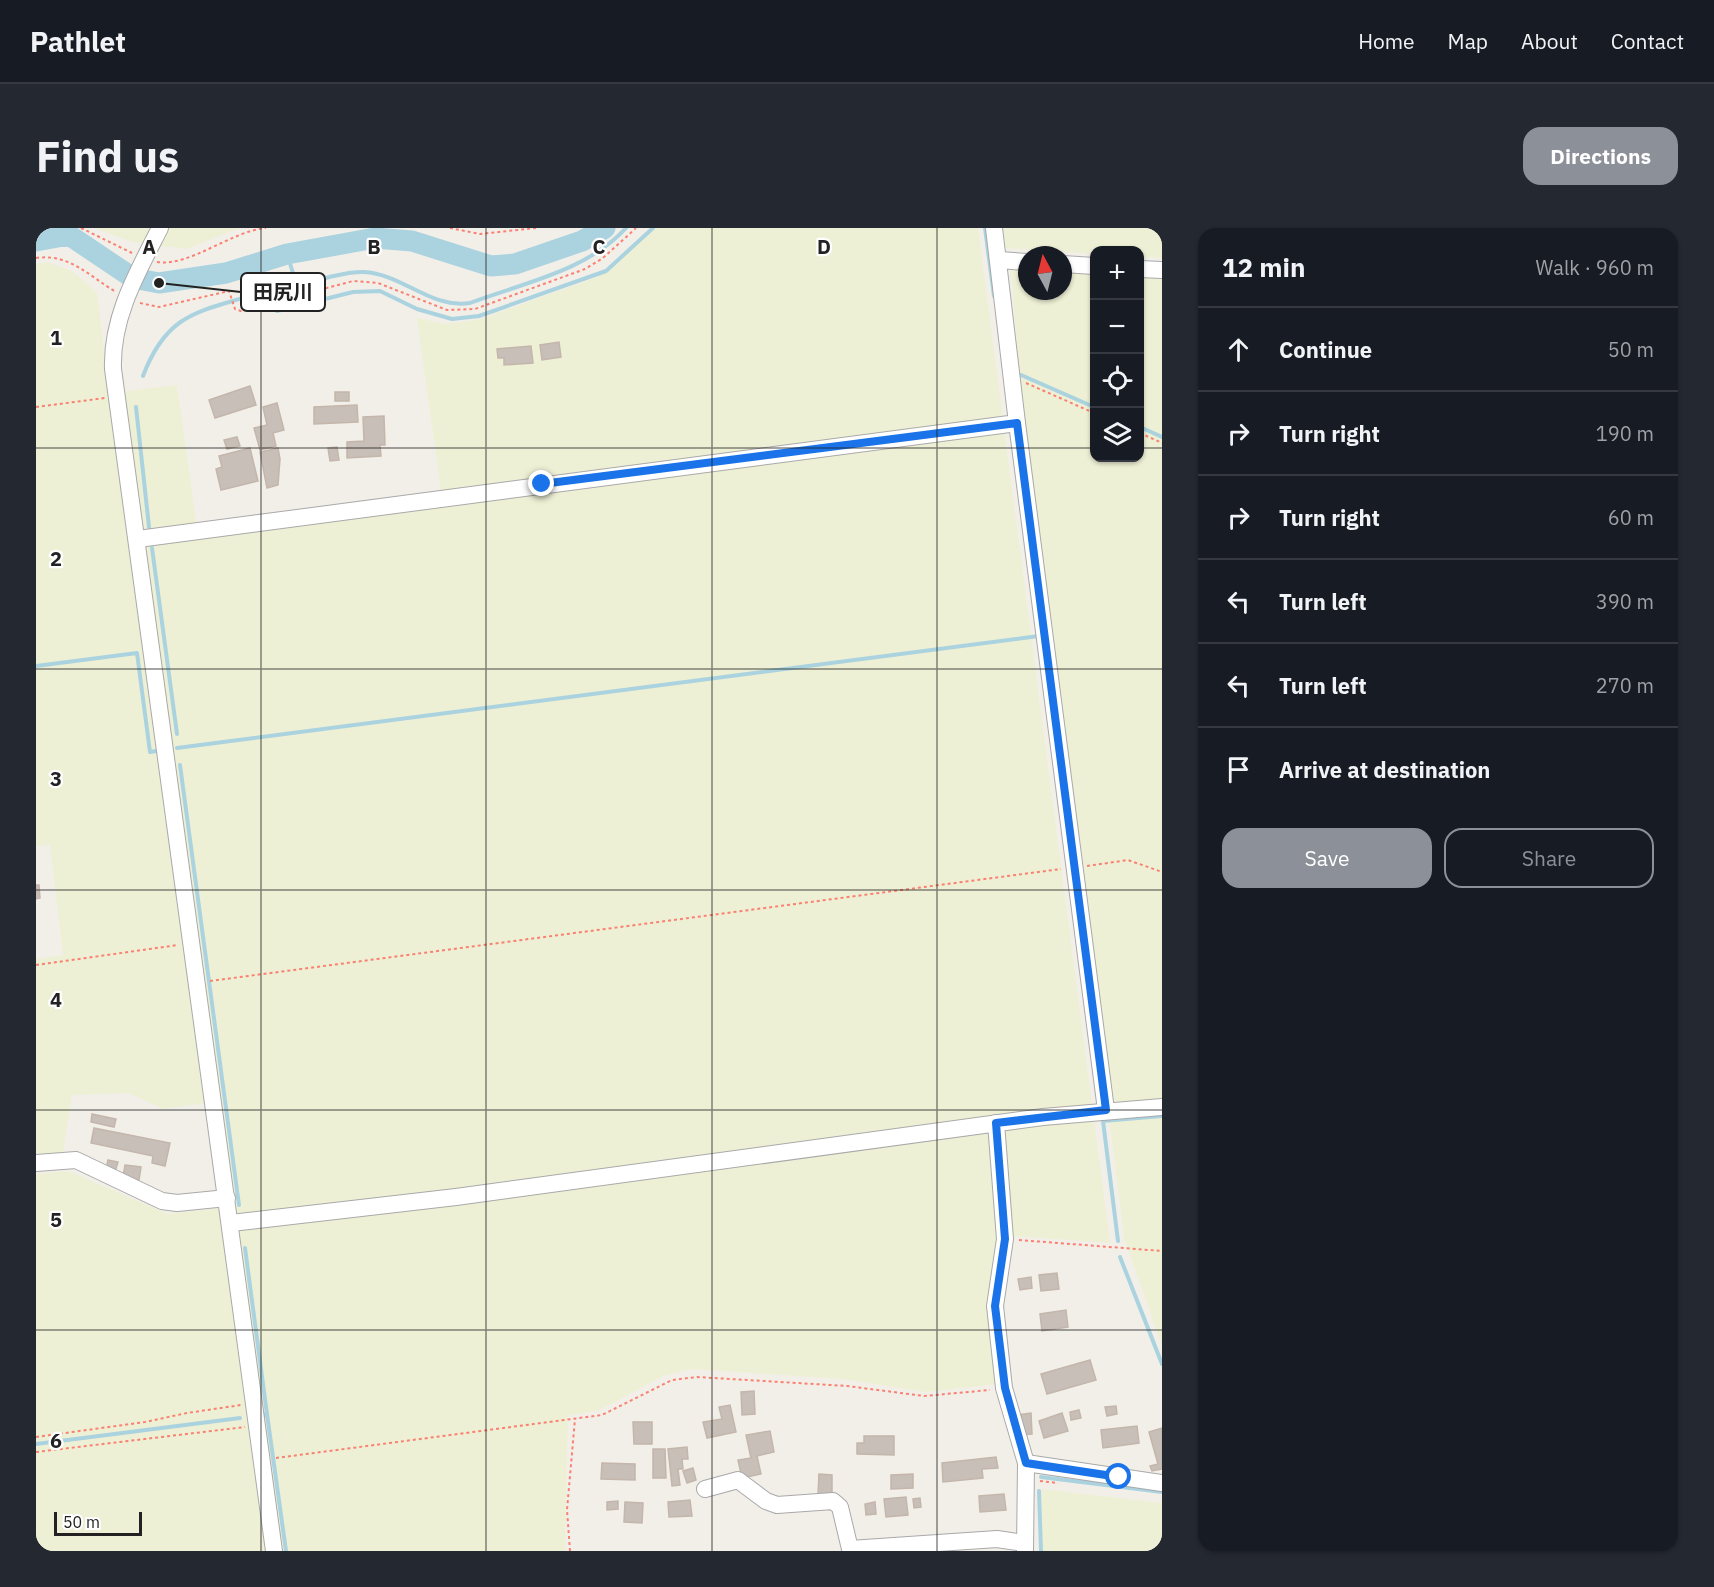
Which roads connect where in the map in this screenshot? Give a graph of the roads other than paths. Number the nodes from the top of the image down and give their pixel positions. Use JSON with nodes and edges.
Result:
{"nodes":[{"id":1,"x":160,"y":228,"type":"edge"},
{"id":2,"x":994,"y":228,"type":"edge"},
{"id":3,"x":999,"y":260,"type":"junction"},
{"id":4,"x":1018,"y":261,"type":"edge"},
{"id":5,"x":1072,"y":265,"type":"edge"},
{"id":6,"x":1090,"y":266,"type":"edge"},
{"id":7,"x":1144,"y":268,"type":"edge"},
{"id":8,"x":1162,"y":270,"type":"edge"},
{"id":9,"x":1017,"y":423,"type":"junction"},
{"id":10,"x":138,"y":539,"type":"junction"},
{"id":11,"x":1162,"y":1107,"type":"edge"},
{"id":12,"x":1106,"y":1110,"type":"junction"},
{"id":13,"x":996,"y":1123,"type":"junction"},
{"id":14,"x":36,"y":1163,"type":"edge"},
{"id":15,"x":227,"y":1198,"type":"junction"},
{"id":16,"x":231,"y":1223,"type":"junction"},
{"id":17,"x":1026,"y":1463,"type":"junction"},
{"id":18,"x":1162,"y":1482,"type":"edge"},
{"id":19,"x":705,"y":1489,"type":"dead end"},
{"id":20,"x":1025,"y":1547,"type":"edge"},
{"id":21,"x":273,"y":1551,"type":"edge"}],
"edges":[{"from":1,"to":10,"type":"street"},
{"from":2,"to":3,"type":"street"},
{"from":3,"to":4,"type":"street"},
{"from":3,"to":9,"type":"street"},
{"from":5,"to":6,"type":"street"},
{"from":7,"to":8,"type":"street"},
{"from":9,"to":10,"type":"street"},
{"from":9,"to":12,"type":"street"},
{"from":10,"to":15,"type":"street"},
{"from":11,"to":12,"type":"street"},
{"from":12,"to":13,"type":"street"},
{"from":13,"to":16,"type":"street"},
{"from":13,"to":17,"type":"street"},
{"from":14,"to":15,"type":"street"},
{"from":15,"to":16,"type":"street"},
{"from":16,"to":21,"type":"street"},
{"from":17,"to":18,"type":"street"},
{"from":17,"to":20,"type":"street"},
{"from":19,"to":20,"type":"street"}]}
